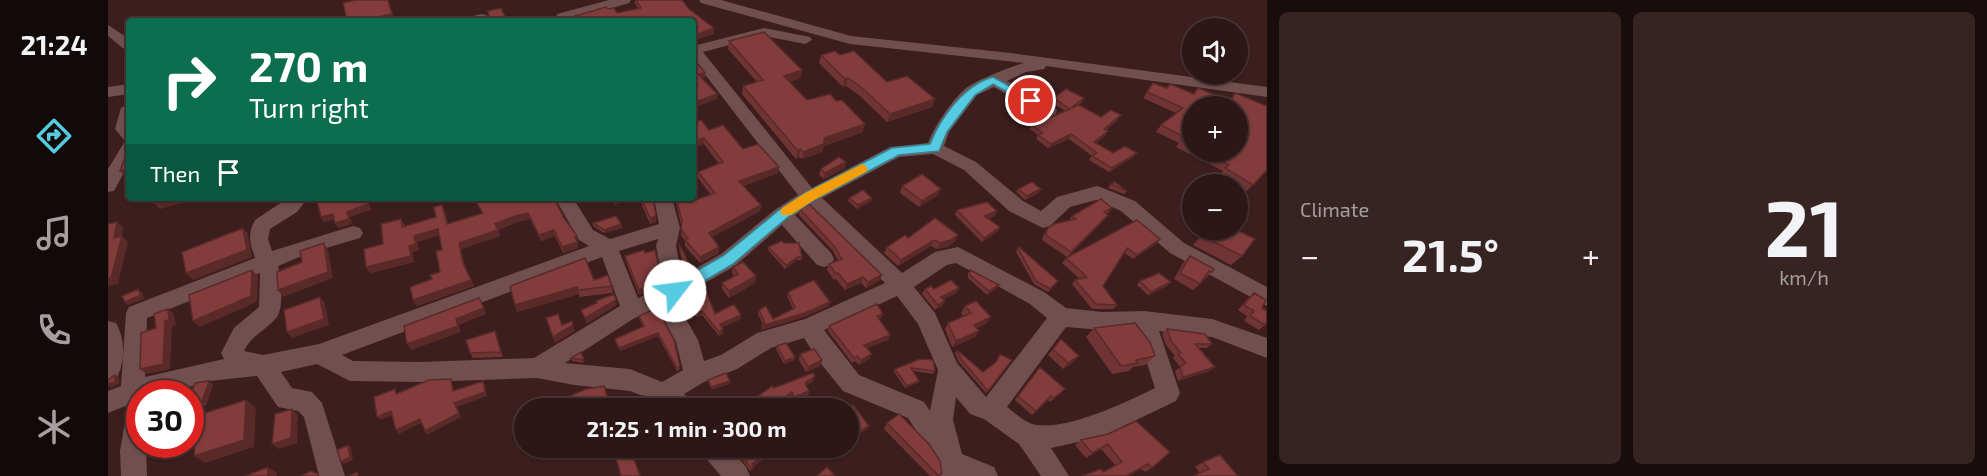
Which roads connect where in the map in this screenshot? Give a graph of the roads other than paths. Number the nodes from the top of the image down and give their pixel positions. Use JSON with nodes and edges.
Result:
{"nodes":[{"id":1,"x":624,"y":0,"type":"edge"},
{"id":2,"x":706,"y":0,"type":"edge"},
{"id":3,"x":562,"y":18,"type":"edge"},
{"id":4,"x":108,"y":29,"type":"edge"},
{"id":5,"x":805,"y":40,"type":"dead end"},
{"id":6,"x":126,"y":44,"type":"edge"},
{"id":7,"x":696,"y":49,"type":"edge"},
{"id":8,"x":696,"y":53,"type":"edge"},
{"id":9,"x":1054,"y":64,"type":"junction"},
{"id":10,"x":993,"y":80,"type":"junction"},
{"id":11,"x":1182,"y":81,"type":"edge"},
{"id":12,"x":1207,"y":84,"type":"joint"},
{"id":13,"x":126,"y":89,"type":"edge"},
{"id":14,"x":108,"y":92,"type":"edge"},
{"id":15,"x":1267,"y":92,"type":"edge"},
{"id":16,"x":1267,"y":104,"type":"edge"},
{"id":17,"x":1049,"y":111,"type":"dead end"},
{"id":18,"x":126,"y":118,"type":"edge"},
{"id":19,"x":126,"y":132,"type":"edge"},
{"id":20,"x":935,"y":148,"type":"junction"},
{"id":21,"x":126,"y":152,"type":"edge"},
{"id":22,"x":126,"y":185,"type":"edge"},
{"id":23,"x":108,"y":188,"type":"edge"},
{"id":24,"x":809,"y":197,"type":"junction"},
{"id":25,"x":296,"y":201,"type":"edge"},
{"id":26,"x":566,"y":201,"type":"edge"},
{"id":27,"x":664,"y":201,"type":"edge"},
{"id":28,"x":783,"y":214,"type":"junction"},
{"id":29,"x":670,"y":228,"type":"junction"},
{"id":30,"x":353,"y":233,"type":"dead end"},
{"id":31,"x":608,"y":247,"type":"junction"},
{"id":32,"x":824,"y":259,"type":"dead end"},
{"id":33,"x":268,"y":262,"type":"junction"},
{"id":34,"x":901,"y":285,"type":"junction"},
{"id":35,"x":669,"y":294,"type":"junction"},
{"id":36,"x":1267,"y":297,"type":"edge"},
{"id":37,"x":632,"y":309,"type":"junction"},
{"id":38,"x":1061,"y":316,"type":"junction"},
{"id":39,"x":1144,"y":320,"type":"junction"},
{"id":40,"x":809,"y":327,"type":"junction"},
{"id":41,"x":108,"y":330,"type":"edge"},
{"id":42,"x":1267,"y":348,"type":"edge"},
{"id":43,"x":318,"y":354,"type":"junction"},
{"id":44,"x":263,"y":365,"type":"junction"},
{"id":45,"x":537,"y":368,"type":"junction"},
{"id":46,"x":949,"y":370,"type":"junction"},
{"id":47,"x":108,"y":373,"type":"edge"},
{"id":48,"x":696,"y":375,"type":"junction"},
{"id":49,"x":138,"y":380,"type":"edge"},
{"id":50,"x":183,"y":380,"type":"edge"},
{"id":51,"x":664,"y":393,"type":"junction"},
{"id":52,"x":126,"y":398,"type":"edge"},
{"id":53,"x":670,"y":398,"type":"edge"},
{"id":54,"x":108,"y":402,"type":"edge"},
{"id":55,"x":991,"y":410,"type":"junction"},
{"id":56,"x":1028,"y":436,"type":"junction"},
{"id":57,"x":133,"y":458,"type":"edge"},
{"id":58,"x":722,"y":458,"type":"edge"},
{"id":59,"x":951,"y":469,"type":"edge"},
{"id":60,"x":134,"y":476,"type":"edge"},
{"id":61,"x":332,"y":476,"type":"edge"},
{"id":62,"x":737,"y":476,"type":"edge"},
{"id":63,"x":985,"y":476,"type":"edge"},
{"id":64,"x":1056,"y":476,"type":"edge"}],
"edges":[{"from":1,"to":3,"type":"street"},
{"from":2,"to":9,"type":"street"},
{"from":4,"to":6,"type":"street"},
{"from":5,"to":7,"type":"street"},
{"from":8,"to":24,"type":"street"},
{"from":9,"to":10,"type":"street"},
{"from":9,"to":11,"type":"street"},
{"from":10,"to":17,"type":"street"},
{"from":10,"to":20,"type":"street"},
{"from":12,"to":15,"type":"street"},
{"from":12,"to":16,"type":"street"},
{"from":13,"to":14,"type":"street"},
{"from":18,"to":19,"type":"street"},
{"from":20,"to":24,"type":"street"},
{"from":20,"to":36,"type":"street"},
{"from":21,"to":23,"type":"street"},
{"from":22,"to":23,"type":"street"},
{"from":24,"to":28,"type":"street"},
{"from":24,"to":34,"type":"street"},
{"from":25,"to":33,"type":"street"},
{"from":26,"to":31,"type":"street"},
{"from":27,"to":29,"type":"street"},
{"from":28,"to":32,"type":"street"},
{"from":28,"to":35,"type":"street"},
{"from":29,"to":31,"type":"street"},
{"from":29,"to":35,"type":"street"},
{"from":30,"to":33,"type":"street"},
{"from":31,"to":37,"type":"street"},
{"from":31,"to":43,"type":"street"},
{"from":33,"to":44,"type":"street"},
{"from":33,"to":49,"type":"street"},
{"from":34,"to":38,"type":"street"},
{"from":34,"to":40,"type":"street"},
{"from":34,"to":46,"type":"street"},
{"from":35,"to":37,"type":"street"},
{"from":35,"to":48,"type":"street"},
{"from":37,"to":45,"type":"street"},
{"from":38,"to":39,"type":"street"},
{"from":38,"to":55,"type":"street"},
{"from":39,"to":42,"type":"street"},
{"from":39,"to":56,"type":"street"},
{"from":40,"to":48,"type":"street"},
{"from":40,"to":59,"type":"street"},
{"from":41,"to":47,"type":"street"},
{"from":43,"to":44,"type":"street"},
{"from":43,"to":45,"type":"street"},
{"from":44,"to":50,"type":"street"},
{"from":44,"to":61,"type":"street"},
{"from":45,"to":51,"type":"street"},
{"from":46,"to":55,"type":"street"},
{"from":46,"to":59,"type":"street"},
{"from":48,"to":51,"type":"street"},
{"from":51,"to":53,"type":"street"},
{"from":52,"to":54,"type":"street"},
{"from":55,"to":56,"type":"street"},
{"from":56,"to":64,"type":"street"},
{"from":57,"to":60,"type":"street"},
{"from":58,"to":62,"type":"street"},
{"from":59,"to":63,"type":"street"}]}
